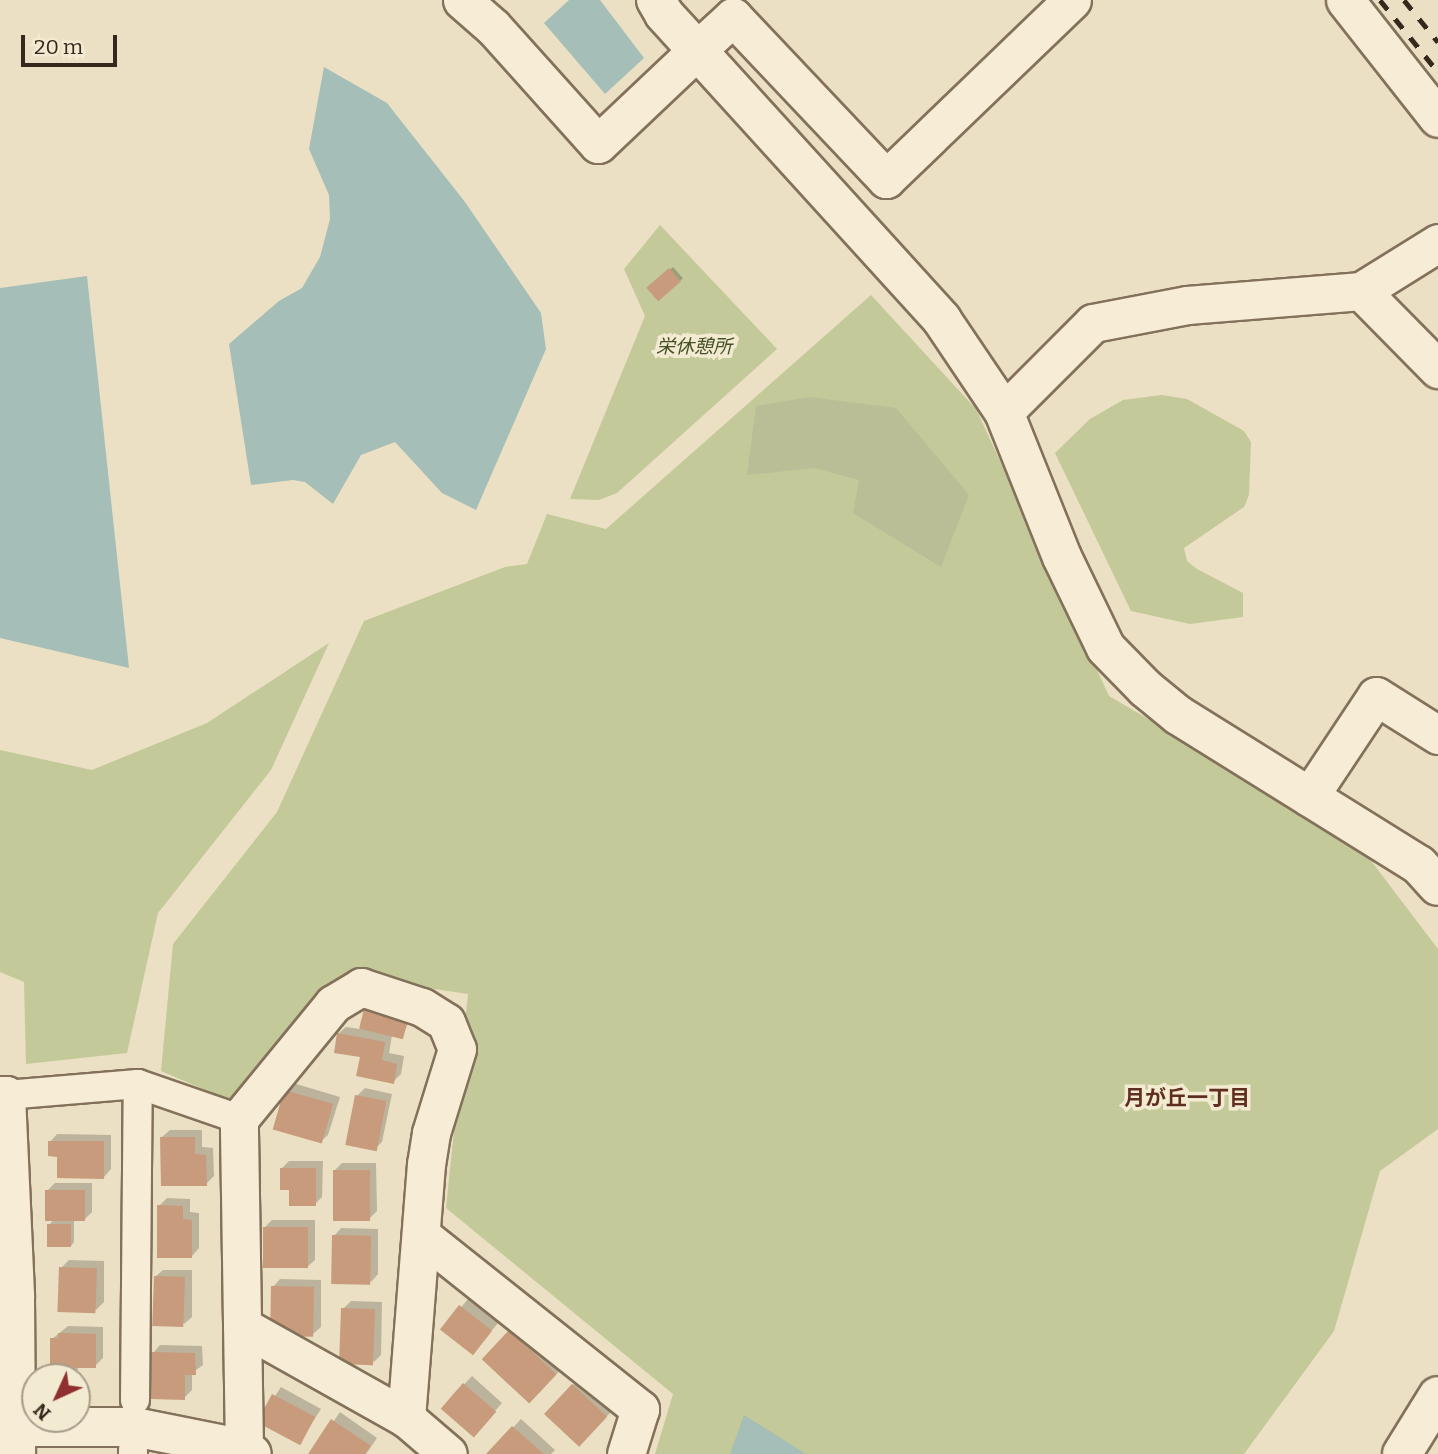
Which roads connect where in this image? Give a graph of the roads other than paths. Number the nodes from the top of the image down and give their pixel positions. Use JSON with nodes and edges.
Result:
{"nodes":[{"id":1,"x":462,"y":0,"type":"edge"},
{"id":2,"x":656,"y":0,"type":"edge"},
{"id":3,"x":1072,"y":0,"type":"edge"},
{"id":4,"x":1345,"y":0,"type":"edge"},
{"id":5,"x":693,"y":54,"type":"junction"},
{"id":6,"x":1438,"y":118,"type":"edge"},
{"id":7,"x":1438,"y":243,"type":"edge"},
{"id":8,"x":1361,"y":291,"type":"junction"},
{"id":9,"x":1438,"y":369,"type":"edge"},
{"id":10,"x":1003,"y":412,"type":"junction"},
{"id":11,"x":1438,"y":734,"type":"edge"},
{"id":12,"x":1309,"y":797,"type":"junction"},
{"id":13,"x":1438,"y":886,"type":"edge"},
{"id":14,"x":138,"y":1084,"type":"junction"},
{"id":15,"x":3,"y":1095,"type":"edge"},
{"id":16,"x":239,"y":1119,"type":"junction"},
{"id":17,"x":421,"y":1235,"type":"junction"},
{"id":18,"x":7,"y":1297,"type":"edge"},
{"id":19,"x":242,"y":1326,"type":"junction"},
{"id":20,"x":1438,"y":1396,"type":"edge"},
{"id":21,"x":135,"y":1400,"type":"dead end"},
{"id":22,"x":407,"y":1419,"type":"junction"},
{"id":23,"x":10,"y":1436,"type":"edge"},
{"id":24,"x":248,"y":1451,"type":"edge"},
{"id":25,"x":448,"y":1454,"type":"edge"},
{"id":26,"x":626,"y":1454,"type":"edge"},
{"id":27,"x":1402,"y":1454,"type":"edge"}],
"edges":[{"from":1,"to":5,"type":"street"},
{"from":2,"to":5,"type":"street"},
{"from":3,"to":5,"type":"street"},
{"from":4,"to":6,"type":"street"},
{"from":5,"to":10,"type":"street"},
{"from":7,"to":8,"type":"street"},
{"from":8,"to":9,"type":"street"},
{"from":8,"to":10,"type":"street"},
{"from":10,"to":12,"type":"street"},
{"from":11,"to":12,"type":"street"},
{"from":12,"to":13,"type":"street"},
{"from":14,"to":15,"type":"street"},
{"from":14,"to":16,"type":"street"},
{"from":14,"to":21,"type":"street"},
{"from":15,"to":18,"type":"street"},
{"from":16,"to":17,"type":"street"},
{"from":16,"to":19,"type":"street"},
{"from":17,"to":22,"type":"street"},
{"from":17,"to":26,"type":"street"},
{"from":18,"to":23,"type":"street"},
{"from":19,"to":22,"type":"street"},
{"from":19,"to":24,"type":"street"},
{"from":20,"to":27,"type":"street"},
{"from":22,"to":25,"type":"street"},
{"from":23,"to":24,"type":"street"}]}
